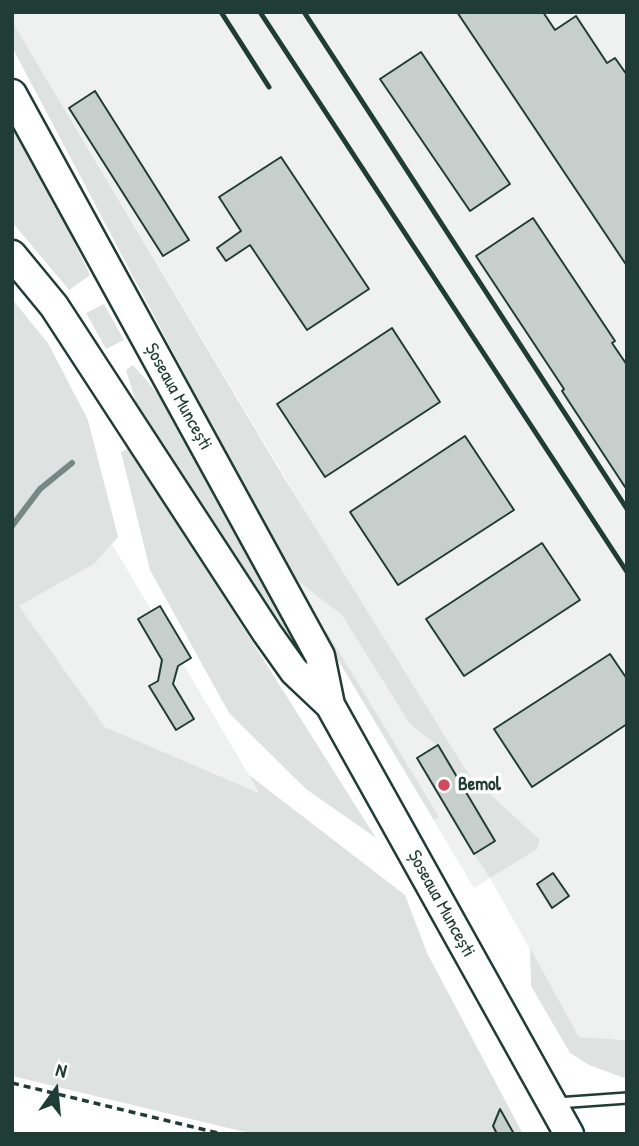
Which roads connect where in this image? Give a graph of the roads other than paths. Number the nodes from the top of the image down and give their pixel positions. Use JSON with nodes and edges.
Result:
{"nodes":[{"id":1,"x":14,"y":102,"type":"edge"},
{"id":2,"x":12,"y":255,"type":"edge"},
{"id":3,"x":330,"y":705,"type":"junction"},
{"id":4,"x":627,"y":1098,"type":"edge"},
{"id":5,"x":552,"y":1104,"type":"junction"},
{"id":6,"x":569,"y":1134,"type":"edge"}],
"edges":[{"from":1,"to":3,"type":"main road","name":"Șoseaua Muncești"},
{"from":2,"to":3,"type":"main road","name":"Șoseaua Muncești"},
{"from":3,"to":5,"type":"main road","name":"Șoseaua Muncești"},
{"from":4,"to":5,"type":"lane"},
{"from":5,"to":6,"type":"main road","name":"Șoseaua Muncești"}]}
